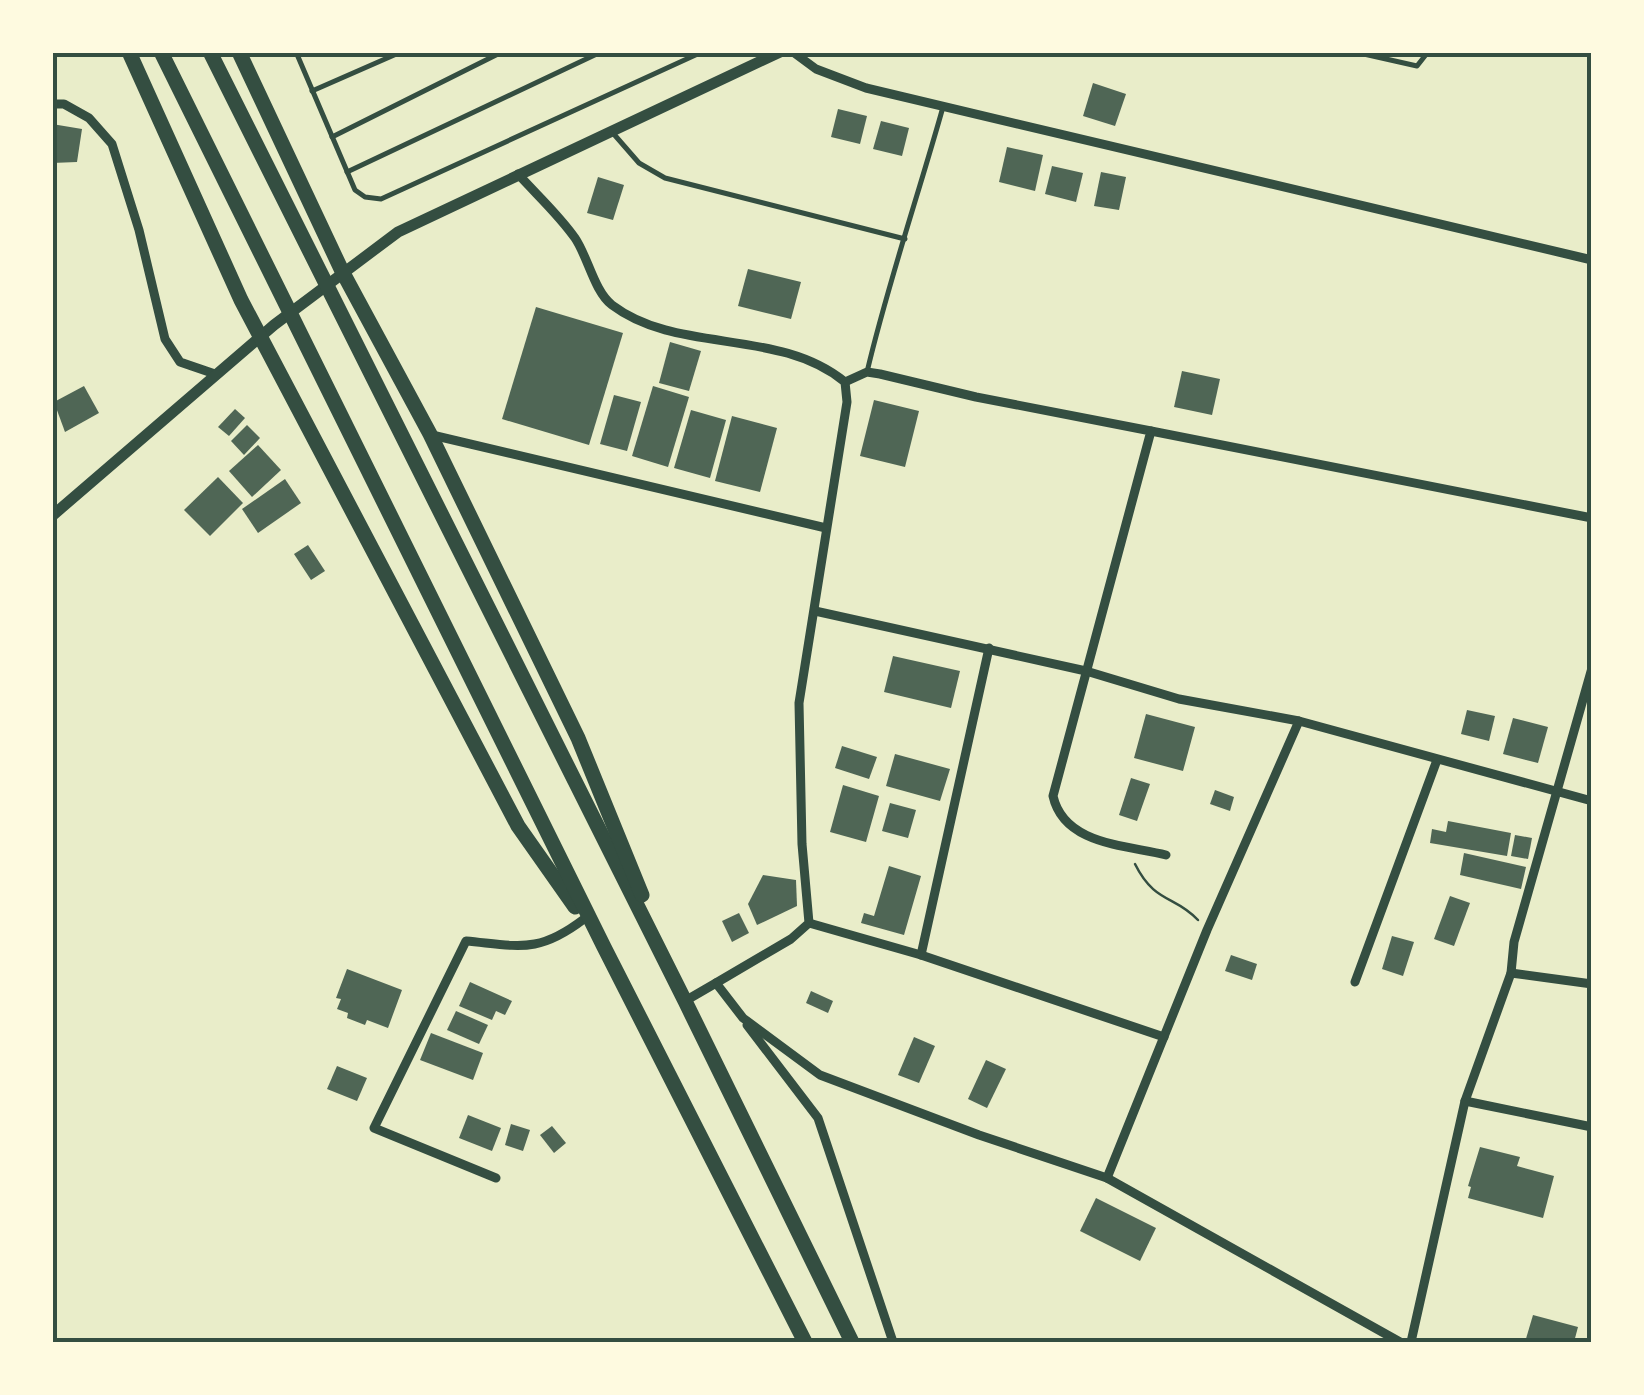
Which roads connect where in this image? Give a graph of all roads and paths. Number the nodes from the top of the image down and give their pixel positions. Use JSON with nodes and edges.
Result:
{"nodes":[{"id":1,"x":129,"y":52,"type":"edge"},
{"id":2,"x":162,"y":52,"type":"edge"},
{"id":3,"x":210,"y":52,"type":"edge"},
{"id":4,"x":239,"y":52,"type":"edge"},
{"id":5,"x":296,"y":52,"type":"edge"},
{"id":6,"x":401,"y":52,"type":"edge"},
{"id":7,"x":502,"y":52,"type":"edge"},
{"id":8,"x":600,"y":52,"type":"edge"},
{"id":9,"x":702,"y":52,"type":"edge"},
{"id":10,"x":780,"y":52,"type":"edge"},
{"id":11,"x":792,"y":52,"type":"edge"},
{"id":12,"x":1355,"y":52,"type":"edge"},
{"id":13,"x":1428,"y":52,"type":"edge"},
{"id":14,"x":312,"y":91,"type":"junction"},
{"id":15,"x":52,"y":104,"type":"edge"},
{"id":16,"x":943,"y":106,"type":"junction"},
{"id":17,"x":610,"y":130,"type":"junction"},
{"id":18,"x":332,"y":137,"type":"junction"},
{"id":19,"x":347,"y":172,"type":"junction"},
{"id":20,"x":518,"y":174,"type":"junction"},
{"id":21,"x":905,"y":239,"type":"junction"},
{"id":22,"x":1592,"y":260,"type":"edge"},
{"id":23,"x":336,"y":276,"type":"junction"},
{"id":24,"x":260,"y":336,"type":"junction"},
{"id":25,"x":866,"y":372,"type":"junction"},
{"id":26,"x":216,"y":374,"type":"junction"},
{"id":27,"x":844,"y":382,"type":"junction"},
{"id":28,"x":1152,"y":431,"type":"junction"},
{"id":29,"x":430,"y":434,"type":"junction"},
{"id":30,"x":52,"y":516,"type":"edge"},
{"id":31,"x":1592,"y":518,"type":"edge"},
{"id":32,"x":826,"y":528,"type":"junction"},
{"id":33,"x":815,"y":611,"type":"junction"},
{"id":34,"x":989,"y":648,"type":"junction"},
{"id":35,"x":1592,"y":668,"type":"edge"},
{"id":36,"x":1086,"y":671,"type":"junction"},
{"id":37,"x":1298,"y":720,"type":"junction"},
{"id":38,"x":1436,"y":760,"type":"junction"},
{"id":39,"x":1559,"y":791,"type":"junction"},
{"id":40,"x":1592,"y":800,"type":"edge"},
{"id":41,"x":1125,"y":845,"type":"junction"},
{"id":42,"x":1166,"y":855,"type":"dead end"},
{"id":43,"x":584,"y":919,"type":"junction"},
{"id":44,"x":808,"y":923,"type":"junction"},
{"id":45,"x":1207,"y":930,"type":"junction"},
{"id":46,"x":604,"y":947,"type":"junction"},
{"id":47,"x":921,"y":955,"type":"junction"},
{"id":48,"x":1511,"y":973,"type":"junction"},
{"id":49,"x":1355,"y":982,"type":"dead end"},
{"id":50,"x":716,"y":983,"type":"junction"},
{"id":51,"x":1592,"y":984,"type":"edge"},
{"id":52,"x":685,"y":1001,"type":"junction"},
{"id":53,"x":743,"y":1018,"type":"junction"},
{"id":54,"x":1164,"y":1036,"type":"junction"},
{"id":55,"x":1466,"y":1101,"type":"junction"},
{"id":56,"x":1592,"y":1127,"type":"edge"},
{"id":57,"x":496,"y":1178,"type":"dead end"},
{"id":58,"x":1107,"y":1178,"type":"junction"},
{"id":59,"x":805,"y":1342,"type":"edge"},
{"id":60,"x":852,"y":1342,"type":"edge"},
{"id":61,"x":894,"y":1342,"type":"edge"},
{"id":62,"x":1400,"y":1342,"type":"edge"},
{"id":63,"x":1411,"y":1342,"type":"edge"}],
"edges":[{"from":1,"to":24,"type":"highway"},
{"from":2,"to":46,"type":"highway"},
{"from":3,"to":52,"type":"highway"},
{"from":4,"to":23,"type":"highway"},
{"from":5,"to":14,"type":"lane"},
{"from":6,"to":14,"type":"lane"},
{"from":7,"to":18,"type":"lane"},
{"from":8,"to":19,"type":"lane"},
{"from":9,"to":19,"type":"lane"},
{"from":10,"to":17,"type":"street"},
{"from":11,"to":16,"type":"street"},
{"from":12,"to":13,"type":"lane"},
{"from":14,"to":18,"type":"lane"},
{"from":15,"to":26,"type":"street"},
{"from":16,"to":21,"type":"lane"},
{"from":16,"to":22,"type":"street"},
{"from":17,"to":20,"type":"street"},
{"from":17,"to":21,"type":"lane"},
{"from":18,"to":19,"type":"lane"},
{"from":20,"to":23,"type":"street"},
{"from":20,"to":27,"type":"street"},
{"from":21,"to":25,"type":"lane"},
{"from":23,"to":24,"type":"street"},
{"from":23,"to":29,"type":"highway"},
{"from":24,"to":26,"type":"street"},
{"from":24,"to":43,"type":"highway"},
{"from":25,"to":27,"type":"street"},
{"from":25,"to":28,"type":"street"},
{"from":26,"to":30,"type":"street"},
{"from":27,"to":32,"type":"street"},
{"from":28,"to":31,"type":"street"},
{"from":28,"to":36,"type":"street"},
{"from":29,"to":32,"type":"street"},
{"from":29,"to":52,"type":"highway"},
{"from":32,"to":33,"type":"street"},
{"from":33,"to":34,"type":"street"},
{"from":33,"to":44,"type":"street"},
{"from":34,"to":36,"type":"street"},
{"from":34,"to":47,"type":"street"},
{"from":35,"to":39,"type":"street"},
{"from":36,"to":37,"type":"street"},
{"from":36,"to":41,"type":"street"},
{"from":37,"to":38,"type":"street"},
{"from":37,"to":45,"type":"street"},
{"from":38,"to":39,"type":"street"},
{"from":38,"to":49,"type":"street"},
{"from":39,"to":40,"type":"street"},
{"from":39,"to":48,"type":"street"},
{"from":41,"to":42,"type":"street"},
{"from":41,"to":45,"type":"path"},
{"from":43,"to":46,"type":"highway"},
{"from":43,"to":57,"type":"street"},
{"from":44,"to":47,"type":"street"},
{"from":44,"to":50,"type":"street"},
{"from":45,"to":54,"type":"street"},
{"from":46,"to":59,"type":"highway"},
{"from":47,"to":54,"type":"street"},
{"from":48,"to":51,"type":"street"},
{"from":48,"to":55,"type":"street"},
{"from":50,"to":52,"type":"street"},
{"from":50,"to":53,"type":"street"},
{"from":52,"to":60,"type":"highway"},
{"from":53,"to":58,"type":"street"},
{"from":53,"to":61,"type":"street"},
{"from":54,"to":58,"type":"street"},
{"from":55,"to":56,"type":"street"},
{"from":55,"to":63,"type":"street"},
{"from":58,"to":62,"type":"street"}]}
